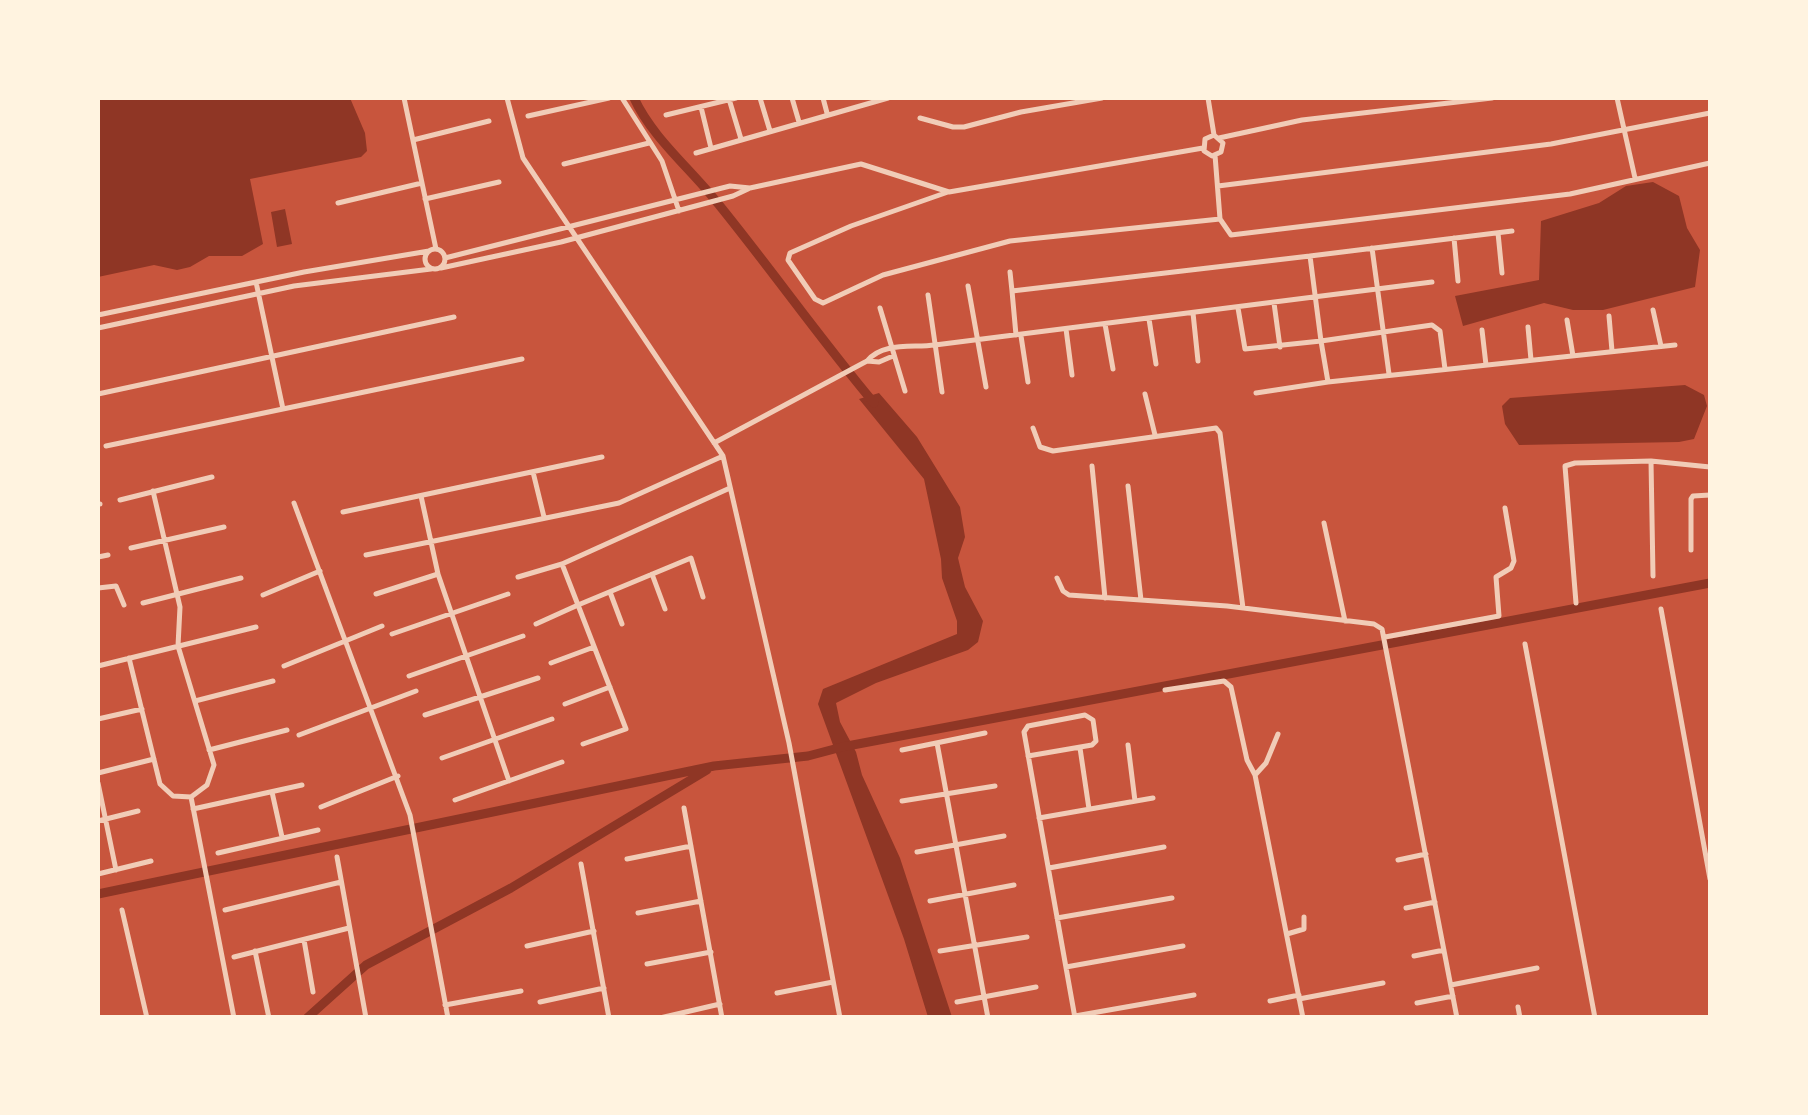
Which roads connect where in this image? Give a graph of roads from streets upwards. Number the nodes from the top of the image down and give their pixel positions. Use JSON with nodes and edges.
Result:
{"nodes":[{"id":1,"x":404,"y":98,"type":"edge"},
{"id":2,"x":507,"y":98,"type":"edge"},
{"id":3,"x":609,"y":98,"type":"edge"},
{"id":4,"x":622,"y":98,"type":"edge"},
{"id":5,"x":732,"y":98,"type":"edge"},
{"id":6,"x":760,"y":98,"type":"edge"},
{"id":7,"x":792,"y":98,"type":"edge"},
{"id":8,"x":823,"y":98,"type":"edge"},
{"id":9,"x":888,"y":98,"type":"edge"},
{"id":10,"x":1102,"y":98,"type":"edge"},
{"id":11,"x":1208,"y":98,"type":"edge"},
{"id":12,"x":1492,"y":98,"type":"edge"},
{"id":13,"x":1617,"y":98,"type":"edge"},
{"id":14,"x":855,"y":101,"type":"edge"},
{"id":15,"x":701,"y":106,"type":"junction"},
{"id":16,"x":827,"y":113,"type":"junction"},
{"id":17,"x":1710,"y":114,"type":"edge"},
{"id":18,"x":666,"y":115,"type":"dead end"},
{"id":19,"x":528,"y":116,"type":"dead end"},
{"id":20,"x":920,"y":118,"type":"dead end"},
{"id":21,"x":489,"y":121,"type":"dead end"},
{"id":22,"x":799,"y":122,"type":"junction"},
{"id":23,"x":1624,"y":130,"type":"junction"},
{"id":24,"x":770,"y":131,"type":"junction"},
{"id":25,"x":1217,"y":136,"type":"junction"},
{"id":26,"x":742,"y":139,"type":"junction"},
{"id":27,"x":413,"y":140,"type":"junction"},
{"id":28,"x":649,"y":143,"type":"junction"},
{"id":29,"x":711,"y":148,"type":"junction"},
{"id":30,"x":1203,"y":148,"type":"junction"},
{"id":31,"x":696,"y":153,"type":"dead end"},
{"id":32,"x":1215,"y":155,"type":"junction"},
{"id":33,"x":1710,"y":163,"type":"edge"},
{"id":34,"x":564,"y":164,"type":"dead end"},
{"id":35,"x":1635,"y":178,"type":"junction"},
{"id":36,"x":499,"y":182,"type":"dead end"},
{"id":37,"x":422,"y":183,"type":"junction"},
{"id":38,"x":1218,"y":186,"type":"junction"},
{"id":39,"x":750,"y":188,"type":"junction"},
{"id":40,"x":949,"y":192,"type":"junction"},
{"id":41,"x":425,"y":200,"type":"junction"},
{"id":42,"x":676,"y":200,"type":"junction"},
{"id":43,"x":338,"y":203,"type":"dead end"},
{"id":44,"x":679,"y":211,"type":"junction"},
{"id":45,"x":1220,"y":219,"type":"junction"},
{"id":46,"x":569,"y":227,"type":"junction"},
{"id":47,"x":1512,"y":231,"type":"dead end"},
{"id":48,"x":1498,"y":232,"type":"junction"},
{"id":49,"x":576,"y":238,"type":"junction"},
{"id":50,"x":1454,"y":238,"type":"junction"},
{"id":51,"x":1372,"y":248,"type":"junction"},
{"id":52,"x":432,"y":250,"type":"junction"},
{"id":53,"x":1310,"y":256,"type":"junction"},
{"id":54,"x":445,"y":258,"type":"junction"},
{"id":55,"x":431,"y":268,"type":"junction"},
{"id":56,"x":441,"y":268,"type":"junction"},
{"id":57,"x":1010,"y":272,"type":"dead end"},
{"id":58,"x":1502,"y":274,"type":"dead end"},
{"id":59,"x":1458,"y":281,"type":"dead end"},
{"id":60,"x":256,"y":282,"type":"junction"},
{"id":61,"x":1432,"y":282,"type":"dead end"},
{"id":62,"x":968,"y":286,"type":"dead end"},
{"id":63,"x":1012,"y":290,"type":"junction"},
{"id":64,"x":1378,"y":290,"type":"junction"},
{"id":65,"x":259,"y":294,"type":"junction"},
{"id":66,"x":928,"y":295,"type":"dead end"},
{"id":67,"x":1315,"y":298,"type":"junction"},
{"id":68,"x":1274,"y":303,"type":"junction"},
{"id":69,"x":142,"y":306,"type":"junction"},
{"id":70,"x":880,"y":308,"type":"dead end"},
{"id":71,"x":1238,"y":308,"type":"junction"},
{"id":72,"x":1653,"y":310,"type":"dead end"},
{"id":73,"x":1193,"y":314,"type":"junction"},
{"id":74,"x":98,"y":315,"type":"edge"},
{"id":75,"x":1609,"y":316,"type":"dead end"},
{"id":76,"x":454,"y":317,"type":"dead end"},
{"id":77,"x":145,"y":318,"type":"junction"},
{"id":78,"x":1150,"y":319,"type":"junction"},
{"id":79,"x":1567,"y":320,"type":"dead end"},
{"id":80,"x":1105,"y":324,"type":"junction"},
{"id":81,"x":1528,"y":327,"type":"dead end"},
{"id":82,"x":98,"y":328,"type":"edge"},
{"id":83,"x":1066,"y":329,"type":"junction"},
{"id":84,"x":1482,"y":330,"type":"dead end"},
{"id":85,"x":1384,"y":333,"type":"junction"},
{"id":86,"x":1018,"y":335,"type":"junction"},
{"id":87,"x":977,"y":340,"type":"junction"},
{"id":88,"x":1322,"y":341,"type":"junction"},
{"id":89,"x":1675,"y":344,"type":"dead end"},
{"id":90,"x":935,"y":345,"type":"junction"},
{"id":91,"x":891,"y":346,"type":"junction"},
{"id":92,"x":1660,"y":346,"type":"junction"},
{"id":93,"x":1280,"y":347,"type":"junction"},
{"id":94,"x":902,"y":349,"type":"junction"},
{"id":95,"x":1612,"y":351,"type":"junction"},
{"id":96,"x":273,"y":356,"type":"junction"},
{"id":97,"x":894,"y":356,"type":"junction"},
{"id":98,"x":1572,"y":356,"type":"junction"},
{"id":99,"x":522,"y":359,"type":"dead end"},
{"id":100,"x":1532,"y":360,"type":"junction"},
{"id":101,"x":1198,"y":361,"type":"dead end"},
{"id":102,"x":867,"y":362,"type":"junction"},
{"id":103,"x":1156,"y":364,"type":"dead end"},
{"id":104,"x":1486,"y":365,"type":"junction"},
{"id":105,"x":1113,"y":369,"type":"dead end"},
{"id":106,"x":1445,"y":369,"type":"junction"},
{"id":107,"x":1072,"y":375,"type":"dead end"},
{"id":108,"x":1389,"y":375,"type":"junction"},
{"id":109,"x":1028,"y":382,"type":"dead end"},
{"id":110,"x":1328,"y":382,"type":"junction"},
{"id":111,"x":986,"y":388,"type":"dead end"},
{"id":112,"x":905,"y":392,"type":"dead end"},
{"id":113,"x":942,"y":392,"type":"dead end"},
{"id":114,"x":1256,"y":393,"type":"dead end"},
{"id":115,"x":98,"y":394,"type":"edge"},
{"id":116,"x":1145,"y":394,"type":"dead end"},
{"id":117,"x":283,"y":409,"type":"junction"},
{"id":118,"x":1033,"y":428,"type":"dead end"},
{"id":119,"x":1155,"y":434,"type":"junction"},
{"id":120,"x":714,"y":444,"type":"junction"},
{"id":121,"x":106,"y":446,"type":"dead end"},
{"id":122,"x":723,"y":456,"type":"junction"},
{"id":123,"x":602,"y":457,"type":"dead end"},
{"id":124,"x":1651,"y":461,"type":"junction"},
{"id":125,"x":1092,"y":466,"type":"dead end"},
{"id":126,"x":1710,"y":467,"type":"edge"},
{"id":127,"x":533,"y":472,"type":"junction"},
{"id":128,"x":212,"y":478,"type":"dead end"},
{"id":129,"x":1128,"y":486,"type":"dead end"},
{"id":130,"x":730,"y":488,"type":"junction"},
{"id":131,"x":154,"y":492,"type":"junction"},
{"id":132,"x":1710,"y":494,"type":"edge"},
{"id":133,"x":421,"y":496,"type":"junction"},
{"id":134,"x":120,"y":500,"type":"dead end"},
{"id":135,"x":294,"y":503,"type":"dead end"},
{"id":136,"x":1504,"y":508,"type":"dead end"},
{"id":137,"x":343,"y":512,"type":"dead end"},
{"id":138,"x":544,"y":517,"type":"junction"},
{"id":139,"x":1324,"y":523,"type":"dead end"},
{"id":140,"x":224,"y":527,"type":"dead end"},
{"id":141,"x":164,"y":540,"type":"junction"},
{"id":142,"x":431,"y":541,"type":"junction"},
{"id":143,"x":131,"y":548,"type":"dead end"},
{"id":144,"x":1691,"y":550,"type":"dead end"},
{"id":145,"x":108,"y":555,"type":"dead end"},
{"id":146,"x":366,"y":555,"type":"dead end"},
{"id":147,"x":98,"y":557,"type":"edge"},
{"id":148,"x":562,"y":564,"type":"junction"},
{"id":149,"x":320,"y":571,"type":"junction"},
{"id":150,"x":438,"y":574,"type":"junction"},
{"id":151,"x":652,"y":574,"type":"junction"},
{"id":152,"x":1653,"y":576,"type":"dead end"},
{"id":153,"x":518,"y":577,"type":"dead end"},
{"id":154,"x":241,"y":578,"type":"dead end"},
{"id":155,"x":1057,"y":578,"type":"dead end"},
{"id":156,"x":98,"y":588,"type":"edge"},
{"id":157,"x":610,"y":592,"type":"junction"},
{"id":158,"x":376,"y":594,"type":"dead end"},
{"id":159,"x":508,"y":594,"type":"dead end"},
{"id":160,"x":177,"y":595,"type":"junction"},
{"id":161,"x":263,"y":596,"type":"dead end"},
{"id":162,"x":703,"y":597,"type":"dead end"},
{"id":163,"x":1105,"y":598,"type":"junction"},
{"id":164,"x":1141,"y":600,"type":"junction"},
{"id":165,"x":1576,"y":603,"type":"dead end"},
{"id":166,"x":143,"y":604,"type":"dead end"},
{"id":167,"x":124,"y":605,"type":"dead end"},
{"id":168,"x":578,"y":605,"type":"junction"},
{"id":169,"x":1243,"y":608,"type":"junction"},
{"id":170,"x":664,"y":609,"type":"dead end"},
{"id":171,"x":1661,"y":609,"type":"dead end"},
{"id":172,"x":451,"y":614,"type":"junction"},
{"id":173,"x":1345,"y":621,"type":"junction"},
{"id":174,"x":536,"y":624,"type":"dead end"},
{"id":175,"x":622,"y":624,"type":"dead end"},
{"id":176,"x":382,"y":626,"type":"dead end"},
{"id":177,"x":256,"y":627,"type":"dead end"},
{"id":178,"x":392,"y":634,"type":"dead end"},
{"id":179,"x":523,"y":636,"type":"dead end"},
{"id":180,"x":1385,"y":638,"type":"junction"},
{"id":181,"x":346,"y":640,"type":"junction"},
{"id":182,"x":1525,"y":644,"type":"dead end"},
{"id":183,"x":178,"y":646,"type":"junction"},
{"id":184,"x":594,"y":647,"type":"junction"},
{"id":185,"x":466,"y":656,"type":"junction"},
{"id":186,"x":129,"y":658,"type":"junction"},
{"id":187,"x":551,"y":664,"type":"dead end"},
{"id":188,"x":98,"y":666,"type":"edge"},
{"id":189,"x":284,"y":666,"type":"dead end"},
{"id":190,"x":409,"y":676,"type":"dead end"},
{"id":191,"x":538,"y":678,"type":"dead end"},
{"id":192,"x":273,"y":681,"type":"dead end"},
{"id":193,"x":610,"y":687,"type":"junction"},
{"id":194,"x":1165,"y":690,"type":"dead end"},
{"id":195,"x":416,"y":691,"type":"dead end"},
{"id":196,"x":480,"y":697,"type":"junction"},
{"id":197,"x":194,"y":701,"type":"junction"},
{"id":198,"x":565,"y":704,"type":"dead end"},
{"id":199,"x":372,"y":708,"type":"junction"},
{"id":200,"x":142,"y":709,"type":"junction"},
{"id":201,"x":425,"y":716,"type":"dead end"},
{"id":202,"x":98,"y":720,"type":"edge"},
{"id":203,"x":552,"y":720,"type":"dead end"},
{"id":204,"x":287,"y":730,"type":"dead end"},
{"id":205,"x":984,"y":732,"type":"dead end"},
{"id":206,"x":1278,"y":734,"type":"dead end"},
{"id":207,"x":299,"y":735,"type":"dead end"},
{"id":208,"x":495,"y":740,"type":"junction"},
{"id":209,"x":936,"y":743,"type":"junction"},
{"id":210,"x":582,"y":744,"type":"dead end"},
{"id":211,"x":1128,"y":745,"type":"dead end"},
{"id":212,"x":1080,"y":747,"type":"junction"},
{"id":213,"x":209,"y":750,"type":"junction"},
{"id":214,"x":902,"y":750,"type":"dead end"},
{"id":215,"x":1028,"y":756,"type":"junction"},
{"id":216,"x":442,"y":758,"type":"dead end"},
{"id":217,"x":154,"y":759,"type":"junction"},
{"id":218,"x":562,"y":762,"type":"dead end"},
{"id":219,"x":98,"y":773,"type":"edge"},
{"id":220,"x":1255,"y":775,"type":"junction"},
{"id":221,"x":398,"y":776,"type":"junction"},
{"id":222,"x":509,"y":781,"type":"junction"},
{"id":223,"x":98,"y":783,"type":"edge"},
{"id":224,"x":302,"y":785,"type":"dead end"},
{"id":225,"x":995,"y":786,"type":"dead end"},
{"id":226,"x":272,"y":792,"type":"junction"},
{"id":227,"x":946,"y":794,"type":"junction"},
{"id":228,"x":191,"y":797,"type":"junction"},
{"id":229,"x":1153,"y":798,"type":"dead end"},
{"id":230,"x":455,"y":800,"type":"dead end"},
{"id":231,"x":902,"y":800,"type":"dead end"},
{"id":232,"x":1135,"y":801,"type":"junction"},
{"id":233,"x":321,"y":806,"type":"dead end"},
{"id":234,"x":684,"y":808,"type":"dead end"},
{"id":235,"x":193,"y":809,"type":"junction"},
{"id":236,"x":1088,"y":809,"type":"junction"},
{"id":237,"x":138,"y":811,"type":"dead end"},
{"id":238,"x":1040,"y":818,"type":"junction"},
{"id":239,"x":101,"y":819,"type":"edge"},
{"id":240,"x":318,"y":830,"type":"dead end"},
{"id":241,"x":1004,"y":836,"type":"dead end"},
{"id":242,"x":283,"y":838,"type":"junction"},
{"id":243,"x":956,"y":845,"type":"junction"},
{"id":244,"x":691,"y":846,"type":"junction"},
{"id":245,"x":1164,"y":847,"type":"dead end"},
{"id":246,"x":917,"y":852,"type":"dead end"},
{"id":247,"x":218,"y":853,"type":"dead end"},
{"id":248,"x":1426,"y":854,"type":"junction"},
{"id":249,"x":337,"y":856,"type":"dead end"},
{"id":250,"x":627,"y":859,"type":"dead end"},
{"id":251,"x":1398,"y":860,"type":"dead end"},
{"id":252,"x":151,"y":861,"type":"dead end"},
{"id":253,"x":581,"y":864,"type":"dead end"},
{"id":254,"x":1048,"y":868,"type":"junction"},
{"id":255,"x":116,"y":870,"type":"junction"},
{"id":256,"x":98,"y":874,"type":"edge"},
{"id":257,"x":1710,"y":879,"type":"edge"},
{"id":258,"x":341,"y":882,"type":"junction"},
{"id":259,"x":1014,"y":885,"type":"dead end"},
{"id":260,"x":964,"y":894,"type":"junction"},
{"id":261,"x":1172,"y":898,"type":"dead end"},
{"id":262,"x":701,"y":900,"type":"junction"},
{"id":263,"x":930,"y":900,"type":"dead end"},
{"id":264,"x":1435,"y":902,"type":"junction"},
{"id":265,"x":1406,"y":908,"type":"dead end"},
{"id":266,"x":122,"y":910,"type":"dead end"},
{"id":267,"x":225,"y":910,"type":"dead end"},
{"id":268,"x":638,"y":913,"type":"dead end"},
{"id":269,"x":1304,"y":917,"type":"dead end"},
{"id":270,"x":1057,"y":918,"type":"junction"},
{"id":271,"x":349,"y":928,"type":"junction"},
{"id":272,"x":594,"y":931,"type":"junction"},
{"id":273,"x":1287,"y":934,"type":"junction"},
{"id":274,"x":1027,"y":938,"type":"dead end"},
{"id":275,"x":304,"y":940,"type":"junction"},
{"id":276,"x":527,"y":946,"type":"dead end"},
{"id":277,"x":974,"y":946,"type":"junction"},
{"id":278,"x":1183,"y":946,"type":"dead end"},
{"id":279,"x":1444,"y":950,"type":"junction"},
{"id":280,"x":255,"y":951,"type":"junction"},
{"id":281,"x":940,"y":951,"type":"dead end"},
{"id":282,"x":710,"y":952,"type":"junction"},
{"id":283,"x":234,"y":956,"type":"dead end"},
{"id":284,"x":1414,"y":956,"type":"dead end"},
{"id":285,"x":647,"y":964,"type":"dead end"},
{"id":286,"x":1066,"y":967,"type":"junction"},
{"id":287,"x":1536,"y":968,"type":"dead end"},
{"id":288,"x":833,"y":982,"type":"junction"},
{"id":289,"x":1383,"y":983,"type":"dead end"},
{"id":290,"x":1451,"y":985,"type":"junction"},
{"id":291,"x":1036,"y":986,"type":"dead end"},
{"id":292,"x":604,"y":988,"type":"junction"},
{"id":293,"x":313,"y":992,"type":"dead end"},
{"id":294,"x":521,"y":992,"type":"dead end"},
{"id":295,"x":777,"y":993,"type":"dead end"},
{"id":296,"x":1194,"y":995,"type":"dead end"},
{"id":297,"x":1453,"y":996,"type":"junction"},
{"id":298,"x":984,"y":997,"type":"junction"},
{"id":299,"x":1299,"y":997,"type":"junction"},
{"id":300,"x":1270,"y":1001,"type":"dead end"},
{"id":301,"x":540,"y":1002,"type":"dead end"},
{"id":302,"x":957,"y":1002,"type":"dead end"},
{"id":303,"x":1418,"y":1002,"type":"dead end"},
{"id":304,"x":720,"y":1004,"type":"junction"},
{"id":305,"x":446,"y":1005,"type":"junction"},
{"id":306,"x":1518,"y":1006,"type":"dead end"},
{"id":307,"x":1075,"y":1017,"type":"edge"},
{"id":308,"x":147,"y":1018,"type":"edge"},
{"id":309,"x":234,"y":1018,"type":"edge"},
{"id":310,"x":270,"y":1018,"type":"edge"},
{"id":311,"x":366,"y":1018,"type":"edge"},
{"id":312,"x":448,"y":1018,"type":"edge"},
{"id":313,"x":609,"y":1018,"type":"edge"},
{"id":314,"x":660,"y":1018,"type":"edge"},
{"id":315,"x":722,"y":1018,"type":"edge"},
{"id":316,"x":840,"y":1018,"type":"edge"},
{"id":317,"x":988,"y":1018,"type":"edge"},
{"id":318,"x":1302,"y":1018,"type":"edge"},
{"id":319,"x":1456,"y":1018,"type":"edge"},
{"id":320,"x":1520,"y":1018,"type":"edge"},
{"id":321,"x":1594,"y":1018,"type":"edge"}],
"edges":[{"from":1,"to":27,"type":"street"},
{"from":2,"to":46,"type":"street"},
{"from":3,"to":19,"type":"street"},
{"from":4,"to":28,"type":"street"},
{"from":5,"to":15,"type":"street"},
{"from":5,"to":26,"type":"street"},
{"from":6,"to":24,"type":"street"},
{"from":7,"to":22,"type":"street"},
{"from":8,"to":16,"type":"street"},
{"from":9,"to":14,"type":"street"},
{"from":10,"to":20,"type":"street"},
{"from":11,"to":25,"type":"street"},
{"from":12,"to":25,"type":"street"},
{"from":13,"to":23,"type":"street"},
{"from":14,"to":16,"type":"street"},
{"from":15,"to":18,"type":"street"},
{"from":15,"to":29,"type":"street"},
{"from":16,"to":22,"type":"street"},
{"from":17,"to":23,"type":"street"},
{"from":21,"to":27,"type":"street"},
{"from":22,"to":24,"type":"street"},
{"from":23,"to":35,"type":"street"},
{"from":23,"to":38,"type":"street"},
{"from":24,"to":26,"type":"street"},
{"from":25,"to":30,"type":"street"},
{"from":25,"to":32,"type":"street"},
{"from":26,"to":29,"type":"street"},
{"from":27,"to":37,"type":"street"},
{"from":28,"to":34,"type":"street"},
{"from":28,"to":42,"type":"street"},
{"from":29,"to":31,"type":"street"},
{"from":30,"to":32,"type":"street"},
{"from":30,"to":40,"type":"street"},
{"from":32,"to":38,"type":"street"},
{"from":33,"to":35,"type":"street"},
{"from":35,"to":45,"type":"street"},
{"from":36,"to":41,"type":"street"},
{"from":37,"to":41,"type":"street"},
{"from":37,"to":43,"type":"street"},
{"from":38,"to":45,"type":"street"},
{"from":39,"to":40,"type":"street"},
{"from":39,"to":42,"type":"street"},
{"from":39,"to":44,"type":"street"},
{"from":40,"to":45,"type":"street"},
{"from":41,"to":52,"type":"street"},
{"from":42,"to":44,"type":"street"},
{"from":42,"to":46,"type":"street"},
{"from":44,"to":49,"type":"street"},
{"from":46,"to":49,"type":"street"},
{"from":46,"to":54,"type":"street"},
{"from":47,"to":48,"type":"street"},
{"from":48,"to":50,"type":"street"},
{"from":48,"to":58,"type":"street"},
{"from":49,"to":56,"type":"street"},
{"from":49,"to":120,"type":"street"},
{"from":50,"to":51,"type":"street"},
{"from":50,"to":59,"type":"street"},
{"from":51,"to":53,"type":"street"},
{"from":51,"to":64,"type":"street"},
{"from":52,"to":54,"type":"street"},
{"from":52,"to":55,"type":"street"},
{"from":52,"to":60,"type":"street"},
{"from":53,"to":63,"type":"street"},
{"from":53,"to":67,"type":"street"},
{"from":54,"to":56,"type":"street"},
{"from":55,"to":56,"type":"street"},
{"from":55,"to":65,"type":"street"},
{"from":57,"to":63,"type":"street"},
{"from":60,"to":65,"type":"street"},
{"from":60,"to":69,"type":"street"},
{"from":61,"to":64,"type":"street"},
{"from":62,"to":87,"type":"street"},
{"from":63,"to":86,"type":"street"},
{"from":64,"to":67,"type":"street"},
{"from":64,"to":85,"type":"street"},
{"from":65,"to":77,"type":"street"},
{"from":65,"to":96,"type":"street"},
{"from":66,"to":90,"type":"street"},
{"from":67,"to":68,"type":"street"},
{"from":67,"to":88,"type":"street"},
{"from":68,"to":71,"type":"street"},
{"from":68,"to":93,"type":"street"},
{"from":69,"to":74,"type":"street"},
{"from":69,"to":77,"type":"street"},
{"from":70,"to":91,"type":"street"},
{"from":71,"to":73,"type":"street"},
{"from":71,"to":93,"type":"street"},
{"from":72,"to":92,"type":"street"},
{"from":73,"to":78,"type":"street"},
{"from":73,"to":101,"type":"street"},
{"from":75,"to":95,"type":"street"},
{"from":76,"to":96,"type":"street"},
{"from":77,"to":82,"type":"street"},
{"from":78,"to":80,"type":"street"},
{"from":78,"to":103,"type":"street"},
{"from":79,"to":98,"type":"street"},
{"from":80,"to":83,"type":"street"},
{"from":80,"to":105,"type":"street"},
{"from":81,"to":100,"type":"street"},
{"from":83,"to":86,"type":"street"},
{"from":83,"to":107,"type":"street"},
{"from":84,"to":104,"type":"street"},
{"from":85,"to":88,"type":"street"},
{"from":85,"to":106,"type":"street"},
{"from":85,"to":108,"type":"street"},
{"from":86,"to":87,"type":"street"},
{"from":86,"to":109,"type":"street"},
{"from":87,"to":90,"type":"street"},
{"from":87,"to":111,"type":"street"},
{"from":88,"to":93,"type":"street"},
{"from":88,"to":110,"type":"street"},
{"from":89,"to":92,"type":"street"},
{"from":90,"to":94,"type":"street"},
{"from":90,"to":113,"type":"street"},
{"from":91,"to":94,"type":"street"},
{"from":91,"to":97,"type":"street"},
{"from":91,"to":102,"type":"street"},
{"from":92,"to":95,"type":"street"},
{"from":94,"to":97,"type":"street"},
{"from":95,"to":98,"type":"street"},
{"from":96,"to":115,"type":"street"},
{"from":96,"to":117,"type":"street"},
{"from":97,"to":102,"type":"street"},
{"from":97,"to":112,"type":"street"},
{"from":98,"to":100,"type":"street"},
{"from":99,"to":117,"type":"street"},
{"from":100,"to":104,"type":"street"},
{"from":102,"to":120,"type":"street"},
{"from":104,"to":106,"type":"street"},
{"from":106,"to":108,"type":"street"},
{"from":108,"to":110,"type":"street"},
{"from":110,"to":114,"type":"street"},
{"from":116,"to":119,"type":"street"},
{"from":117,"to":121,"type":"street"},
{"from":118,"to":119,"type":"street"},
{"from":119,"to":169,"type":"street"},
{"from":120,"to":122,"type":"street"},
{"from":122,"to":130,"type":"street"},
{"from":122,"to":138,"type":"street"},
{"from":123,"to":127,"type":"street"},
{"from":124,"to":126,"type":"street"},
{"from":124,"to":152,"type":"street"},
{"from":124,"to":165,"type":"street"},
{"from":125,"to":163,"type":"street"},
{"from":127,"to":133,"type":"street"},
{"from":127,"to":138,"type":"street"},
{"from":128,"to":131,"type":"street"},
{"from":129,"to":164,"type":"street"},
{"from":130,"to":148,"type":"street"},
{"from":130,"to":288,"type":"street"},
{"from":131,"to":134,"type":"street"},
{"from":131,"to":141,"type":"street"},
{"from":132,"to":144,"type":"street"},
{"from":133,"to":137,"type":"street"},
{"from":133,"to":142,"type":"street"},
{"from":135,"to":149,"type":"street"},
{"from":136,"to":180,"type":"street"},
{"from":138,"to":142,"type":"street"},
{"from":139,"to":173,"type":"street"},
{"from":140,"to":141,"type":"street"},
{"from":141,"to":143,"type":"street"},
{"from":141,"to":160,"type":"street"},
{"from":142,"to":146,"type":"street"},
{"from":142,"to":150,"type":"street"},
{"from":145,"to":147,"type":"street"},
{"from":148,"to":153,"type":"street"},
{"from":148,"to":168,"type":"street"},
{"from":149,"to":161,"type":"street"},
{"from":149,"to":181,"type":"street"},
{"from":150,"to":158,"type":"street"},
{"from":150,"to":172,"type":"street"},
{"from":151,"to":157,"type":"street"},
{"from":151,"to":162,"type":"street"},
{"from":151,"to":170,"type":"street"},
{"from":154,"to":160,"type":"street"},
{"from":155,"to":163,"type":"street"},
{"from":156,"to":167,"type":"street"},
{"from":157,"to":168,"type":"street"},
{"from":157,"to":175,"type":"street"},
{"from":159,"to":172,"type":"street"},
{"from":160,"to":166,"type":"street"},
{"from":160,"to":183,"type":"street"},
{"from":163,"to":164,"type":"street"},
{"from":164,"to":169,"type":"street"},
{"from":168,"to":174,"type":"street"},
{"from":168,"to":184,"type":"street"},
{"from":169,"to":173,"type":"street"},
{"from":171,"to":257,"type":"street"},
{"from":172,"to":178,"type":"street"},
{"from":172,"to":185,"type":"street"},
{"from":173,"to":180,"type":"street"},
{"from":176,"to":181,"type":"street"},
{"from":177,"to":183,"type":"street"},
{"from":179,"to":185,"type":"street"},
{"from":180,"to":248,"type":"street"},
{"from":181,"to":189,"type":"street"},
{"from":181,"to":199,"type":"street"},
{"from":182,"to":321,"type":"street"},
{"from":183,"to":186,"type":"street"},
{"from":183,"to":197,"type":"street"},
{"from":184,"to":187,"type":"street"},
{"from":184,"to":193,"type":"street"},
{"from":185,"to":190,"type":"street"},
{"from":185,"to":196,"type":"street"},
{"from":186,"to":188,"type":"street"},
{"from":186,"to":200,"type":"street"},
{"from":191,"to":196,"type":"street"},
{"from":192,"to":197,"type":"street"},
{"from":193,"to":198,"type":"street"},
{"from":193,"to":210,"type":"street"},
{"from":194,"to":220,"type":"street"},
{"from":195,"to":199,"type":"street"},
{"from":196,"to":201,"type":"street"},
{"from":196,"to":208,"type":"street"},
{"from":197,"to":213,"type":"street"},
{"from":199,"to":207,"type":"street"},
{"from":199,"to":221,"type":"street"},
{"from":200,"to":202,"type":"street"},
{"from":200,"to":217,"type":"street"},
{"from":203,"to":208,"type":"street"},
{"from":204,"to":213,"type":"street"},
{"from":205,"to":209,"type":"street"},
{"from":206,"to":220,"type":"street"},
{"from":208,"to":216,"type":"street"},
{"from":208,"to":222,"type":"street"},
{"from":209,"to":214,"type":"street"},
{"from":209,"to":227,"type":"street"},
{"from":211,"to":232,"type":"street"},
{"from":212,"to":215,"type":"street"},
{"from":212,"to":215,"type":"street"},
{"from":212,"to":236,"type":"street"},
{"from":213,"to":228,"type":"street"},
{"from":215,"to":238,"type":"street"},
{"from":217,"to":219,"type":"street"},
{"from":217,"to":228,"type":"street"},
{"from":218,"to":222,"type":"street"},
{"from":220,"to":273,"type":"street"},
{"from":221,"to":233,"type":"street"},
{"from":221,"to":305,"type":"street"},
{"from":222,"to":230,"type":"street"},
{"from":223,"to":239,"type":"street"},
{"from":224,"to":226,"type":"street"},
{"from":225,"to":227,"type":"street"},
{"from":226,"to":235,"type":"street"},
{"from":226,"to":242,"type":"street"},
{"from":227,"to":231,"type":"street"},
{"from":227,"to":243,"type":"street"},
{"from":228,"to":235,"type":"street"},
{"from":229,"to":232,"type":"street"},
{"from":232,"to":236,"type":"street"},
{"from":234,"to":244,"type":"street"},
{"from":235,"to":309,"type":"street"},
{"from":236,"to":238,"type":"street"},
{"from":237,"to":239,"type":"street"},
{"from":238,"to":254,"type":"street"},
{"from":239,"to":255,"type":"street"},
{"from":240,"to":242,"type":"street"},
{"from":241,"to":243,"type":"street"},
{"from":242,"to":247,"type":"street"},
{"from":243,"to":246,"type":"street"},
{"from":243,"to":260,"type":"street"},
{"from":244,"to":250,"type":"street"},
{"from":244,"to":262,"type":"street"},
{"from":245,"to":254,"type":"street"},
{"from":248,"to":251,"type":"street"},
{"from":248,"to":264,"type":"street"},
{"from":249,"to":258,"type":"street"},
{"from":252,"to":255,"type":"street"},
{"from":253,"to":272,"type":"street"},
{"from":254,"to":270,"type":"street"},
{"from":255,"to":256,"type":"street"},
{"from":258,"to":267,"type":"street"},
{"from":258,"to":271,"type":"street"},
{"from":259,"to":260,"type":"street"},
{"from":260,"to":263,"type":"street"},
{"from":260,"to":277,"type":"street"},
{"from":261,"to":270,"type":"street"},
{"from":262,"to":268,"type":"street"},
{"from":262,"to":282,"type":"street"},
{"from":264,"to":265,"type":"street"},
{"from":264,"to":279,"type":"street"},
{"from":266,"to":308,"type":"street"},
{"from":269,"to":273,"type":"street"},
{"from":270,"to":286,"type":"street"},
{"from":271,"to":275,"type":"street"},
{"from":271,"to":311,"type":"street"},
{"from":272,"to":276,"type":"street"},
{"from":272,"to":292,"type":"street"},
{"from":273,"to":299,"type":"street"},
{"from":274,"to":277,"type":"street"},
{"from":275,"to":280,"type":"street"},
{"from":275,"to":293,"type":"street"},
{"from":277,"to":281,"type":"street"},
{"from":277,"to":298,"type":"street"},
{"from":278,"to":286,"type":"street"},
{"from":279,"to":284,"type":"street"},
{"from":279,"to":290,"type":"street"},
{"from":280,"to":283,"type":"street"},
{"from":280,"to":310,"type":"street"},
{"from":282,"to":285,"type":"street"},
{"from":282,"to":304,"type":"street"},
{"from":286,"to":307,"type":"street"},
{"from":287,"to":290,"type":"street"},
{"from":288,"to":295,"type":"street"},
{"from":288,"to":316,"type":"street"},
{"from":289,"to":299,"type":"street"},
{"from":290,"to":297,"type":"street"},
{"from":291,"to":298,"type":"street"},
{"from":292,"to":301,"type":"street"},
{"from":292,"to":313,"type":"street"},
{"from":294,"to":305,"type":"street"},
{"from":296,"to":307,"type":"street"},
{"from":297,"to":303,"type":"street"},
{"from":297,"to":319,"type":"street"},
{"from":298,"to":302,"type":"street"},
{"from":298,"to":317,"type":"street"},
{"from":299,"to":300,"type":"street"},
{"from":299,"to":318,"type":"street"},
{"from":304,"to":314,"type":"street"},
{"from":304,"to":315,"type":"street"},
{"from":305,"to":312,"type":"street"},
{"from":306,"to":320,"type":"street"}]}
